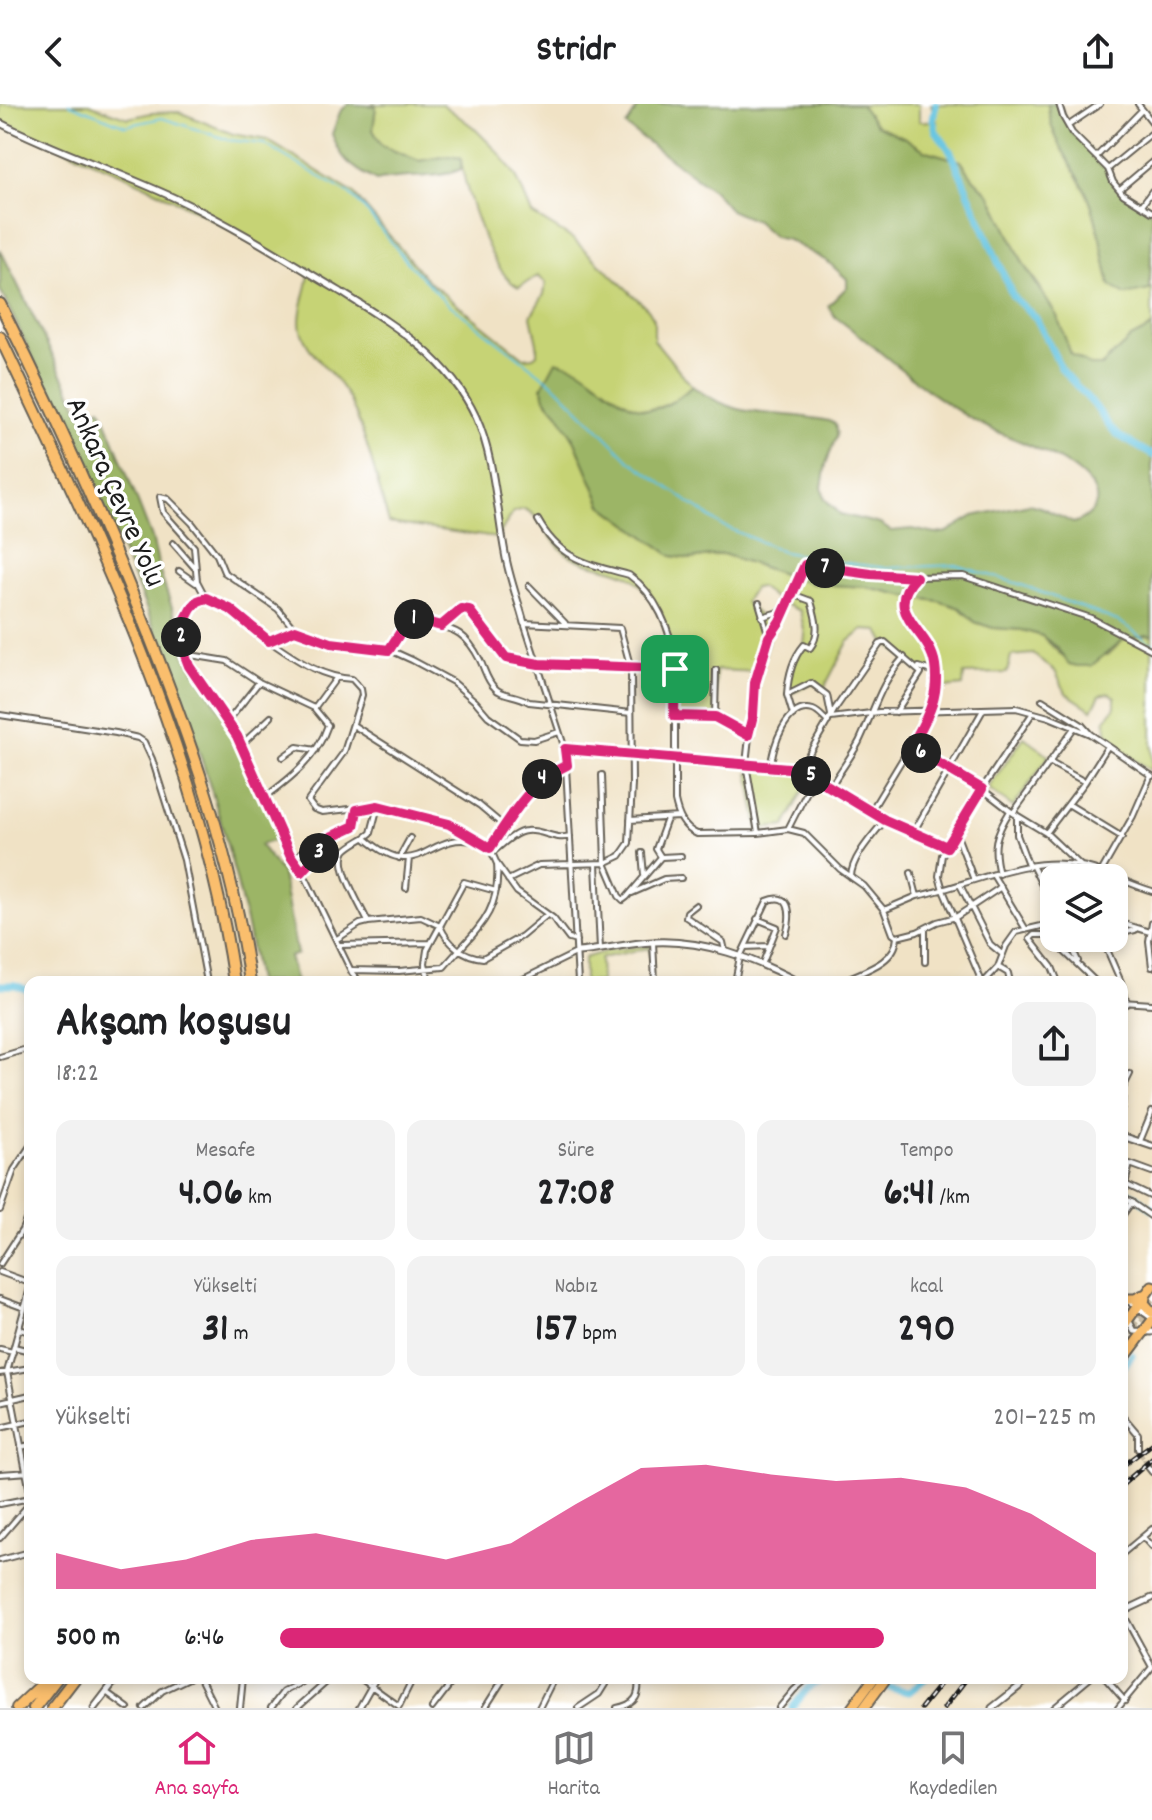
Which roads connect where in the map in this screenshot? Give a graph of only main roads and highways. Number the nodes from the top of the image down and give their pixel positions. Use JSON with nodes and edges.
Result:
{"nodes":[{"id":1,"x":0,"y":304,"type":"edge"},
{"id":2,"x":0,"y":337,"type":"edge"},
{"id":3,"x":233,"y":976,"type":"edge"},
{"id":4,"x":249,"y":976,"type":"edge"},
{"id":5,"x":1150,"y":1288,"type":"edge"},
{"id":6,"x":1128,"y":1300,"type":"edge"},
{"id":7,"x":1152,"y":1312,"type":"edge"},
{"id":8,"x":1152,"y":1320,"type":"edge"},
{"id":9,"x":1128,"y":1321,"type":"edge"},
{"id":10,"x":1148,"y":1332,"type":"edge"},
{"id":11,"x":1128,"y":1347,"type":"edge"},
{"id":12,"x":43,"y":1684,"type":"edge"},
{"id":13,"x":52,"y":1684,"type":"edge"},
{"id":14,"x":72,"y":1684,"type":"edge"},
{"id":15,"x":73,"y":1684,"type":"edge"},
{"id":16,"x":877,"y":1684,"type":"edge"},
{"id":17,"x":858,"y":1707,"type":"edge"},
{"id":18,"x":17,"y":1708,"type":"edge"},
{"id":19,"x":34,"y":1708,"type":"edge"},
{"id":20,"x":52,"y":1708,"type":"edge"},
{"id":21,"x":59,"y":1708,"type":"edge"}],
"edges":[{"from":1,"to":4,"type":"highway","name":"Ankara Çevre Yolu"},
{"from":2,"to":3,"type":"highway","name":"Ankara Çevre Yolu"},
{"from":5,"to":6,"type":"highway"},
{"from":5,"to":7,"type":"highway"},
{"from":5,"to":9,"type":"highway"},
{"from":8,"to":10,"type":"highway"},
{"from":10,"to":11,"type":"highway"},
{"from":12,"to":18,"type":"highway"},
{"from":13,"to":19,"type":"highway"},
{"from":14,"to":20,"type":"highway"},
{"from":15,"to":21,"type":"highway"},
{"from":16,"to":17,"type":"highway"}]}
